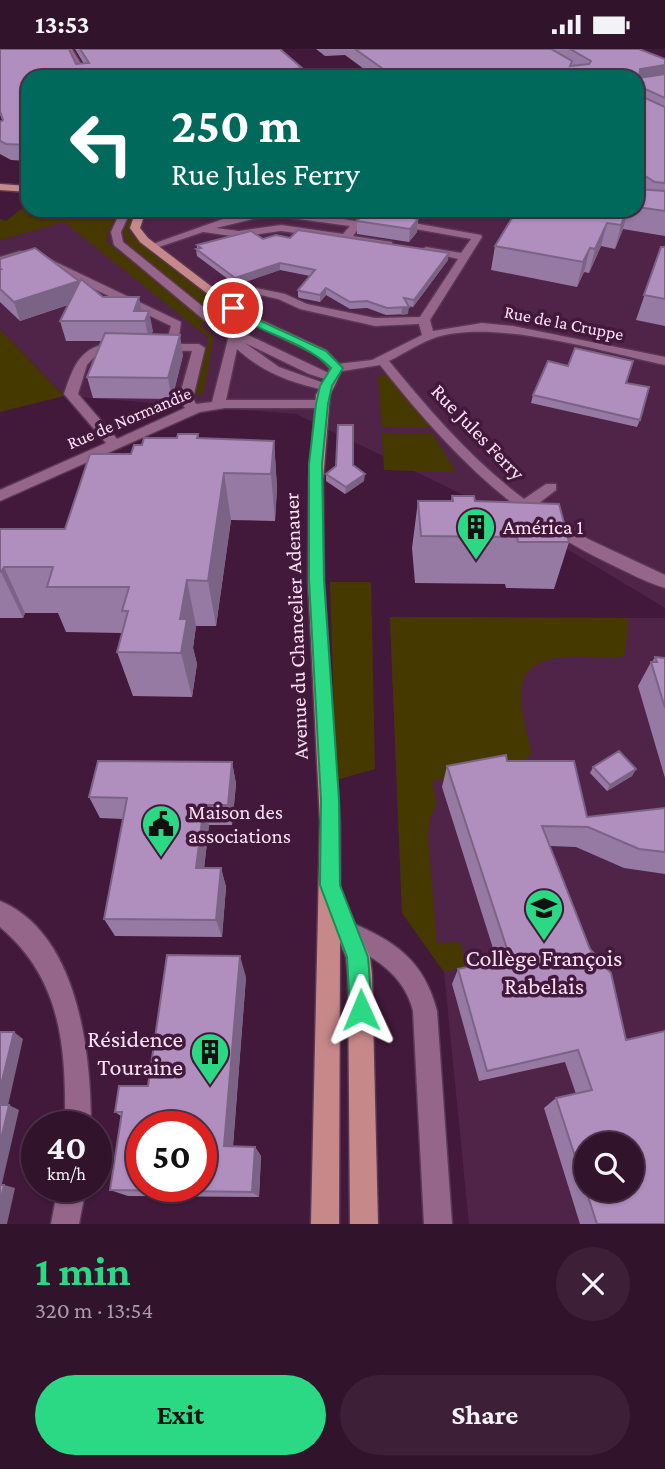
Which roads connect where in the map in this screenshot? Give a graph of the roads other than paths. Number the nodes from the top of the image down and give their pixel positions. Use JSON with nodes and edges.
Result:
{"nodes":[{"id":1,"x":69,"y":49,"type":"edge"},
{"id":2,"x":81,"y":70,"type":"edge"},
{"id":3,"x":0,"y":182,"type":"edge"},
{"id":4,"x":21,"y":184,"type":"edge"},
{"id":5,"x":123,"y":217,"type":"edge"},
{"id":6,"x":139,"y":217,"type":"edge"},
{"id":7,"x":254,"y":217,"type":"edge"},
{"id":8,"x":299,"y":217,"type":"edge"},
{"id":9,"x":357,"y":224,"type":"junction"},
{"id":10,"x":204,"y":229,"type":"junction"},
{"id":11,"x":346,"y":237,"type":"junction"},
{"id":12,"x":152,"y":246,"type":"junction"},
{"id":13,"x":398,"y":246,"type":"edge"},
{"id":14,"x":411,"y":248,"type":"edge"},
{"id":15,"x":464,"y":257,"type":"junction"},
{"id":16,"x":0,"y":260,"type":"edge"},
{"id":17,"x":223,"y":301,"type":"junction"},
{"id":18,"x":424,"y":320,"type":"junction"},
{"id":19,"x":235,"y":334,"type":"junction"},
{"id":20,"x":428,"y":336,"type":"junction"},
{"id":21,"x":171,"y":348,"type":"junction"},
{"id":22,"x":382,"y":360,"type":"junction"},
{"id":23,"x":665,"y":361,"type":"edge"},
{"id":24,"x":331,"y":377,"type":"junction"},
{"id":25,"x":218,"y":404,"type":"junction"},
{"id":26,"x":322,"y":404,"type":"junction"},
{"id":27,"x":193,"y":410,"type":"junction"},
{"id":28,"x":114,"y":444,"type":"junction"},
{"id":29,"x":551,"y":487,"type":"dead end"},
{"id":30,"x":0,"y":496,"type":"edge"},
{"id":31,"x":525,"y":506,"type":"junction"},
{"id":32,"x":665,"y":582,"type":"edge"},
{"id":33,"x":330,"y":885,"type":"junction"},
{"id":34,"x":0,"y":912,"type":"edge"},
{"id":35,"x":347,"y":932,"type":"junction"},
{"id":36,"x":77,"y":1111,"type":"edge"},
{"id":37,"x":69,"y":1202,"type":"edge"},
{"id":38,"x":65,"y":1224,"type":"edge"},
{"id":39,"x":325,"y":1224,"type":"edge"},
{"id":40,"x":364,"y":1224,"type":"edge"},
{"id":41,"x":438,"y":1224,"type":"edge"}],
"edges":[{"from":1,"to":2,"type":"street"},
{"from":3,"to":4,"type":"main road"},
{"from":5,"to":19,"type":"street"},
{"from":6,"to":12,"type":"main road"},
{"from":7,"to":10,"type":"street"},
{"from":8,"to":9,"type":"street"},
{"from":9,"to":11,"type":"street"},
{"from":9,"to":15,"type":"street"},
{"from":10,"to":11,"type":"street"},
{"from":10,"to":12,"type":"street"},
{"from":11,"to":13,"type":"street"},
{"from":12,"to":17,"type":"main road"},
{"from":14,"to":15,"type":"street"},
{"from":15,"to":18,"type":"street"},
{"from":16,"to":21,"type":"street"},
{"from":17,"to":18,"type":"street"},
{"from":17,"to":24,"type":"main road"},
{"from":18,"to":20,"type":"street"},
{"from":19,"to":24,"type":"street"},
{"from":19,"to":25,"type":"street"},
{"from":20,"to":22,"type":"street","name":"Rue de la Cruppe"},
{"from":20,"to":23,"type":"street","name":"Rue de la Cruppe"},
{"from":21,"to":27,"type":"street"},
{"from":21,"to":28,"type":"street"},
{"from":22,"to":24,"type":"street","name":"Rue de la Cruppe"},
{"from":22,"to":31,"type":"street","name":"Rue Jules Ferry"},
{"from":24,"to":26,"type":"main road","name":"Avenue du Chancelier Adenauer"},
{"from":25,"to":26,"type":"street","name":"Rue de Normandie"},
{"from":25,"to":27,"type":"street","name":"Rue de Normandie"},
{"from":26,"to":33,"type":"main road","name":"Avenue du Chancelier Adenauer"},
{"from":27,"to":28,"type":"street","name":"Rue de Normandie"},
{"from":28,"to":30,"type":"street","name":"Rue de Normandie"},
{"from":29,"to":31,"type":"street"},
{"from":31,"to":32,"type":"street","name":"Rue Jules Ferry"},
{"from":33,"to":35,"type":"main road","name":"Avenue du Chancelier Adenauer"},
{"from":33,"to":39,"type":"main road","name":"Avenue du Chancelier Adenauer"},
{"from":34,"to":36,"type":"street"},
{"from":35,"to":40,"type":"main road","name":"Avenue du Chancelier Adenauer"},
{"from":35,"to":41,"type":"street"},
{"from":37,"to":38,"type":"street"}]}
